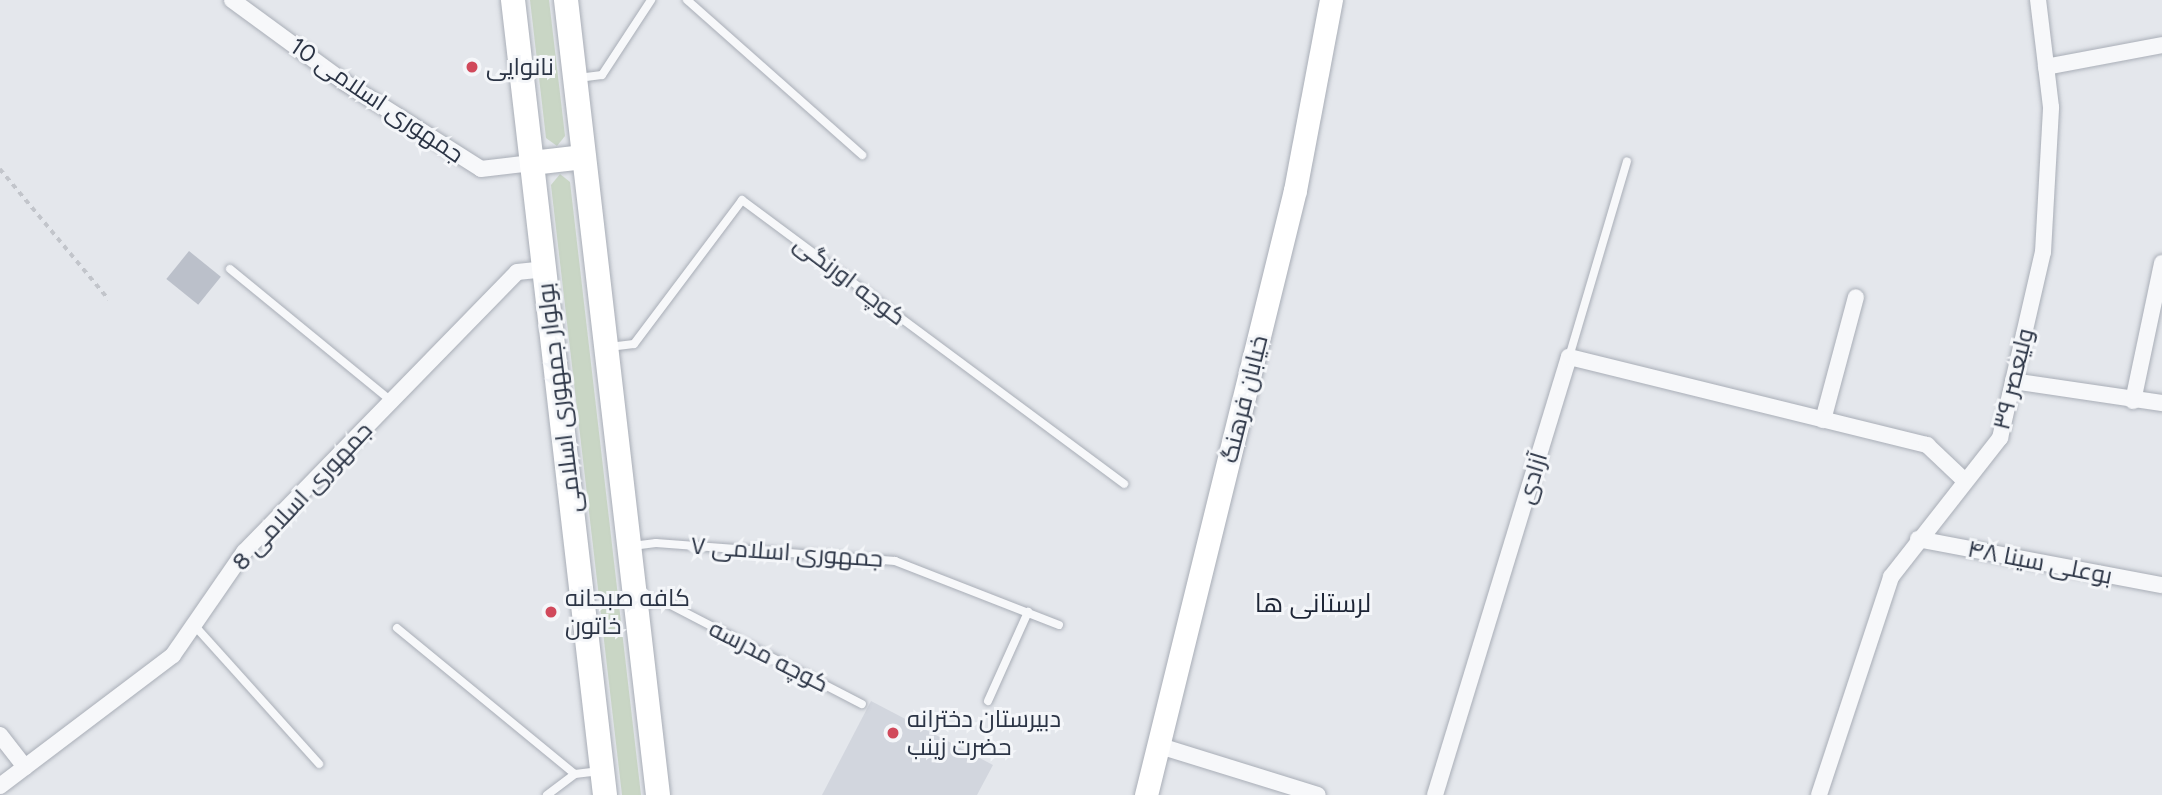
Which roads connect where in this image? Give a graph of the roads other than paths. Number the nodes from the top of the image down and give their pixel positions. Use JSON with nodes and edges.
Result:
{"nodes":[{"id":1,"x":232,"y":0,"type":"edge"},
{"id":2,"x":513,"y":0,"type":"edge"},
{"id":3,"x":566,"y":0,"type":"edge"},
{"id":4,"x":651,"y":0,"type":"edge"},
{"id":5,"x":687,"y":0,"type":"edge"},
{"id":6,"x":1331,"y":0,"type":"edge"},
{"id":7,"x":2038,"y":0,"type":"edge"},
{"id":8,"x":2162,"y":45,"type":"edge"},
{"id":9,"x":2046,"y":67,"type":"junction"},
{"id":10,"x":575,"y":78,"type":"junction"},
{"id":11,"x":862,"y":155,"type":"dead end"},
{"id":12,"x":584,"y":157,"type":"junction"},
{"id":13,"x":1627,"y":161,"type":"dead end"},
{"id":14,"x":532,"y":163,"type":"junction"},
{"id":15,"x":2162,"y":263,"type":"edge"},
{"id":16,"x":230,"y":269,"type":"dead end"},
{"id":17,"x":544,"y":269,"type":"junction"},
{"id":18,"x":1856,"y":297,"type":"dead end"},
{"id":19,"x":606,"y":347,"type":"junction"},
{"id":20,"x":1569,"y":357,"type":"junction"},
{"id":21,"x":2013,"y":381,"type":"junction"},
{"id":22,"x":391,"y":401,"type":"junction"},
{"id":23,"x":2133,"y":401,"type":"junction"},
{"id":24,"x":2162,"y":403,"type":"edge"},
{"id":25,"x":1823,"y":420,"type":"junction"},
{"id":26,"x":1965,"y":481,"type":"junction"},
{"id":27,"x":1124,"y":484,"type":"dead end"},
{"id":28,"x":1918,"y":539,"type":"junction"},
{"id":29,"x":629,"y":546,"type":"junction"},
{"id":30,"x":2162,"y":585,"type":"edge"},
{"id":31,"x":636,"y":604,"type":"junction"},
{"id":32,"x":1028,"y":612,"type":"junction"},
{"id":33,"x":194,"y":625,"type":"junction"},
{"id":34,"x":1059,"y":625,"type":"dead end"},
{"id":35,"x":397,"y":628,"type":"dead end"},
{"id":36,"x":988,"y":701,"type":"dead end"},
{"id":37,"x":862,"y":704,"type":"dead end"},
{"id":38,"x":0,"y":735,"type":"edge"},
{"id":39,"x":1160,"y":746,"type":"junction"},
{"id":40,"x":318,"y":764,"type":"dead end"},
{"id":41,"x":25,"y":766,"type":"junction"},
{"id":42,"x":575,"y":774,"type":"junction"},
{"id":43,"x":604,"y":783,"type":"edge"},
{"id":44,"x":0,"y":786,"type":"edge"},
{"id":45,"x":547,"y":795,"type":"edge"},
{"id":46,"x":658,"y":795,"type":"edge"},
{"id":47,"x":1146,"y":795,"type":"edge"},
{"id":48,"x":1318,"y":795,"type":"edge"},
{"id":49,"x":1435,"y":795,"type":"edge"},
{"id":50,"x":1819,"y":795,"type":"edge"}],
"edges":[{"from":1,"to":14,"type":"street","name":"جمهوری اسلامی 10"},
{"from":2,"to":14,"type":"main road","name":"بولوار جمهوری اسلامی"},
{"from":3,"to":10,"type":"main road"},
{"from":4,"to":10,"type":"lane"},
{"from":5,"to":11,"type":"lane"},
{"from":6,"to":39,"type":"street","name":"خیابان فرهنگ"},
{"from":7,"to":9,"type":"street","name":"ولیعصر ۳۹"},
{"from":8,"to":9,"type":"street"},
{"from":9,"to":21,"type":"street","name":"ولیعصر ۳۹"},
{"from":10,"to":12,"type":"main road"},
{"from":12,"to":14,"type":"main road"},
{"from":12,"to":19,"type":"main road"},
{"from":13,"to":20,"type":"lane","name":"آزادی"},
{"from":14,"to":17,"type":"main road","name":"بولوار جمهوری اسلامی"},
{"from":15,"to":23,"type":"street"},
{"from":16,"to":22,"type":"lane"},
{"from":17,"to":22,"type":"street","name":"جمهوری اسلامی 8"},
{"from":17,"to":43,"type":"main road","name":"بولوار جمهوری اسلامی"},
{"from":18,"to":25,"type":"street"},
{"from":19,"to":27,"type":"lane","name":"کوچه اورنگی"},
{"from":19,"to":29,"type":"main road"},
{"from":20,"to":25,"type":"street"},
{"from":20,"to":49,"type":"street","name":"آزادی"},
{"from":21,"to":23,"type":"street"},
{"from":21,"to":26,"type":"street","name":"ولیعصر ۳۹"},
{"from":22,"to":33,"type":"street","name":"جمهوری اسلامی 8"},
{"from":23,"to":24,"type":"street"},
{"from":25,"to":26,"type":"street"},
{"from":26,"to":28,"type":"street","name":"ولیعصر ۳۹"},
{"from":28,"to":30,"type":"street","name":"بوعلی سینا ۴۸"},
{"from":28,"to":50,"type":"street","name":"ولیعصر ۳۹"},
{"from":29,"to":31,"type":"main road"},
{"from":29,"to":32,"type":"lane","name":"جمهوری اسلامی ۷"},
{"from":31,"to":37,"type":"lane","name":"کوچه مدرسه"},
{"from":31,"to":46,"type":"main road"},
{"from":32,"to":34,"type":"lane","name":"جمهوری اسلامی ۷"},
{"from":32,"to":36,"type":"lane"},
{"from":33,"to":40,"type":"lane"},
{"from":33,"to":41,"type":"street","name":"جمهوری اسلامی 8"},
{"from":35,"to":42,"type":"lane"},
{"from":38,"to":41,"type":"street"},
{"from":39,"to":47,"type":"street","name":"خیابان فرهنگ"},
{"from":39,"to":48,"type":"street"},
{"from":41,"to":44,"type":"street","name":"جمهوری اسلامی 8"},
{"from":42,"to":43,"type":"lane"},
{"from":42,"to":45,"type":"lane"}]}
